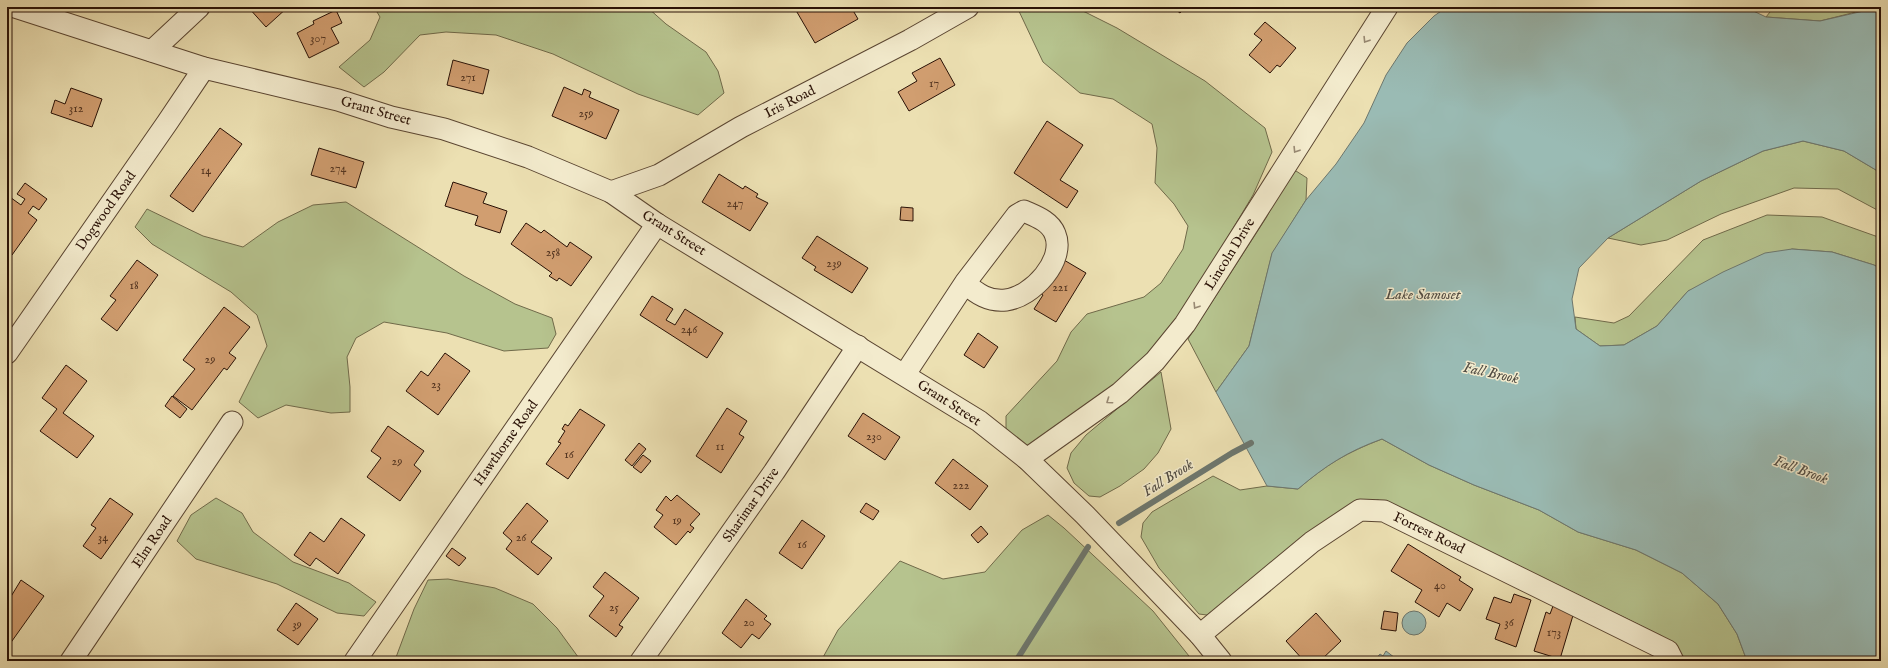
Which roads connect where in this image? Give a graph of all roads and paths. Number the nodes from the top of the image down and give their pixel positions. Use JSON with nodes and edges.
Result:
{"nodes":[{"id":1,"x":14,"y":7,"type":"edge"},
{"id":2,"x":199,"y":7,"type":"edge"},
{"id":3,"x":968,"y":7,"type":"edge"},
{"id":4,"x":1387,"y":7,"type":"edge"},
{"id":5,"x":152,"y":51,"type":"junction"},
{"id":6,"x":204,"y":68,"type":"junction"},
{"id":7,"x":611,"y":192,"type":"junction"},
{"id":8,"x":658,"y":224,"type":"junction"},
{"id":9,"x":965,"y":283,"type":"junction"},
{"id":10,"x":858,"y":346,"type":"junction"},
{"id":11,"x":7,"y":353,"type":"edge"},
{"id":12,"x":905,"y":374,"type":"junction"},
{"id":13,"x":232,"y":422,"type":"dead end"},
{"id":14,"x":1027,"y":459,"type":"junction"},
{"id":15,"x":1200,"y":635,"type":"junction"},
{"id":16,"x":71,"y":661,"type":"edge"},
{"id":17,"x":355,"y":661,"type":"edge"},
{"id":18,"x":641,"y":661,"type":"edge"},
{"id":19,"x":1221,"y":661,"type":"edge"},
{"id":20,"x":1673,"y":661,"type":"edge"}],
"edges":[{"from":1,"to":5,"type":"street","name":"Grant Street"},
{"from":2,"to":5,"type":"street"},
{"from":3,"to":7,"type":"street","name":"Iris Road"},
{"from":4,"to":14,"type":"street","name":"Lincoln Drive","one_way":true},
{"from":5,"to":6,"type":"street","name":"Grant Street"},
{"from":6,"to":7,"type":"street","name":"Grant Street"},
{"from":6,"to":11,"type":"street","name":"Dogwood Road"},
{"from":7,"to":8,"type":"street","name":"Grant Street"},
{"from":8,"to":10,"type":"street","name":"Grant Street"},
{"from":8,"to":17,"type":"street","name":"Hawthorne Road"},
{"from":9,"to":9,"type":"street"},
{"from":9,"to":12,"type":"street"},
{"from":10,"to":12,"type":"street","name":"Grant Street"},
{"from":10,"to":18,"type":"street","name":"Sharimar Drive"},
{"from":12,"to":14,"type":"street","name":"Grant Street"},
{"from":13,"to":16,"type":"street","name":"Elm Road"},
{"from":14,"to":15,"type":"street","name":"Grant Street"},
{"from":15,"to":19,"type":"street","name":"Grant Street"},
{"from":15,"to":20,"type":"street","name":"Forrest Road"}]}
